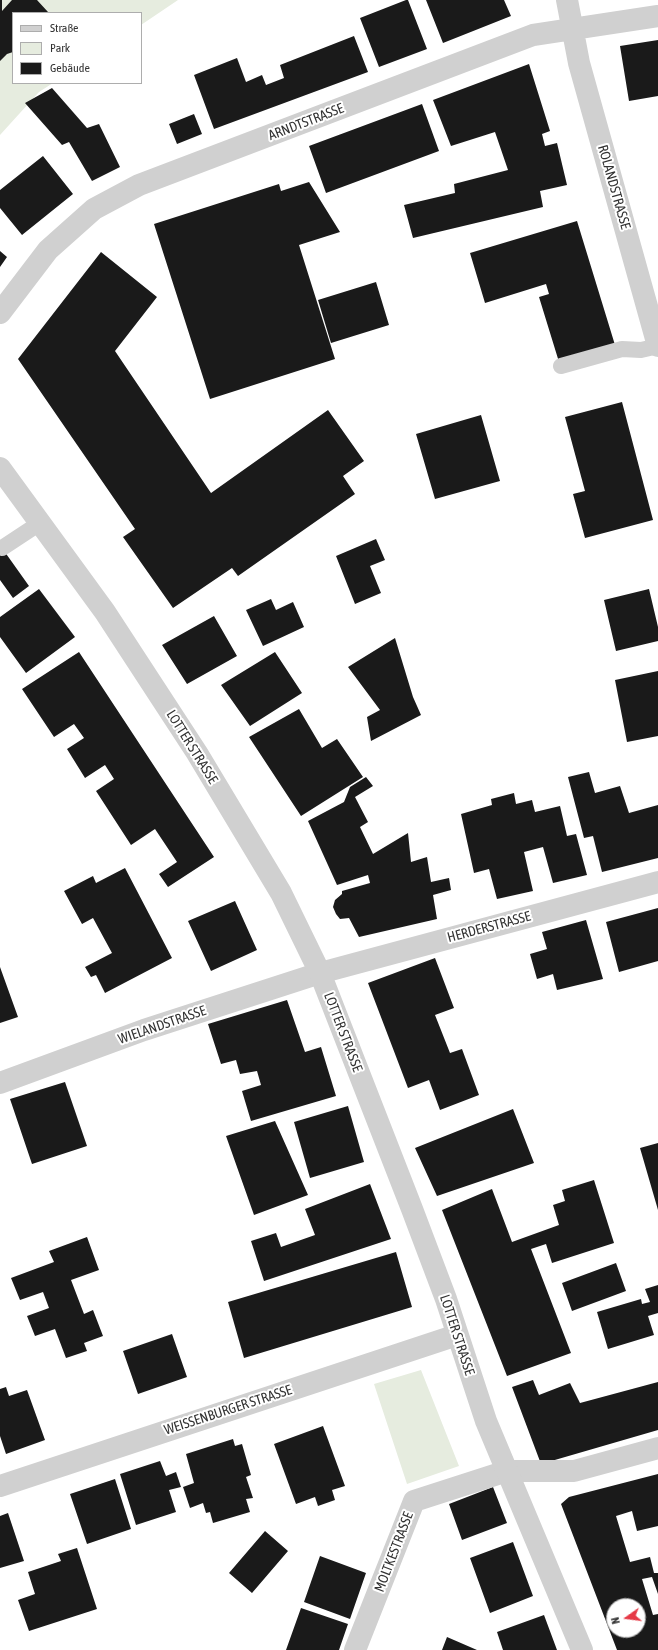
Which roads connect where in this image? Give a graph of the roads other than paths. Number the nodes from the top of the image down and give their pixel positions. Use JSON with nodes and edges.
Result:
{"nodes":[{"id":1,"x":567,"y":0,"type":"edge"},
{"id":2,"x":658,"y":16,"type":"edge"},
{"id":3,"x":571,"y":28,"type":"junction"},
{"id":4,"x":0,"y":313,"type":"edge"},
{"id":5,"x":658,"y":346,"type":"edge"},
{"id":6,"x":561,"y":366,"type":"dead end"},
{"id":7,"x":0,"y":468,"type":"edge"},
{"id":8,"x":40,"y":523,"type":"junction"},
{"id":9,"x":2,"y":548,"type":"dead end"},
{"id":10,"x":658,"y":882,"type":"edge"},
{"id":11,"x":320,"y":973,"type":"junction"},
{"id":12,"x":2,"y":1077,"type":"edge"},
{"id":13,"x":457,"y":1335,"type":"junction"},
{"id":14,"x":658,"y":1448,"type":"edge"},
{"id":15,"x":507,"y":1471,"type":"junction"},
{"id":16,"x":0,"y":1486,"type":"edge"},
{"id":17,"x":355,"y":1650,"type":"edge"},
{"id":18,"x":582,"y":1650,"type":"edge"}],
"edges":[{"from":1,"to":3,"type":"street","name":"ROLANDSTRASSE"},
{"from":2,"to":3,"type":"street","name":"ARNDTSTRASSE"},
{"from":3,"to":4,"type":"street","name":"ARNDTSTRASSE"},
{"from":3,"to":5,"type":"street","name":"ROLANDSTRASSE"},
{"from":5,"to":6,"type":"lane"},
{"from":7,"to":8,"type":"street","name":"LOTTER STRASSE"},
{"from":8,"to":9,"type":"lane"},
{"from":8,"to":11,"type":"street","name":"LOTTER STRASSE"},
{"from":10,"to":11,"type":"street","name":"HERDERSTRASSE"},
{"from":11,"to":12,"type":"street","name":"WIELANDSTRASSE"},
{"from":11,"to":13,"type":"street","name":"LOTTER STRASSE"},
{"from":13,"to":15,"type":"street","name":"LOTTER STRASSE"},
{"from":13,"to":16,"type":"street","name":"WEISSENBURGER STRASSE"},
{"from":14,"to":15,"type":"street"},
{"from":15,"to":17,"type":"street","name":"MOLTKESTRASSE"},
{"from":15,"to":18,"type":"street","name":"LOTTER STRASSE"}]}
